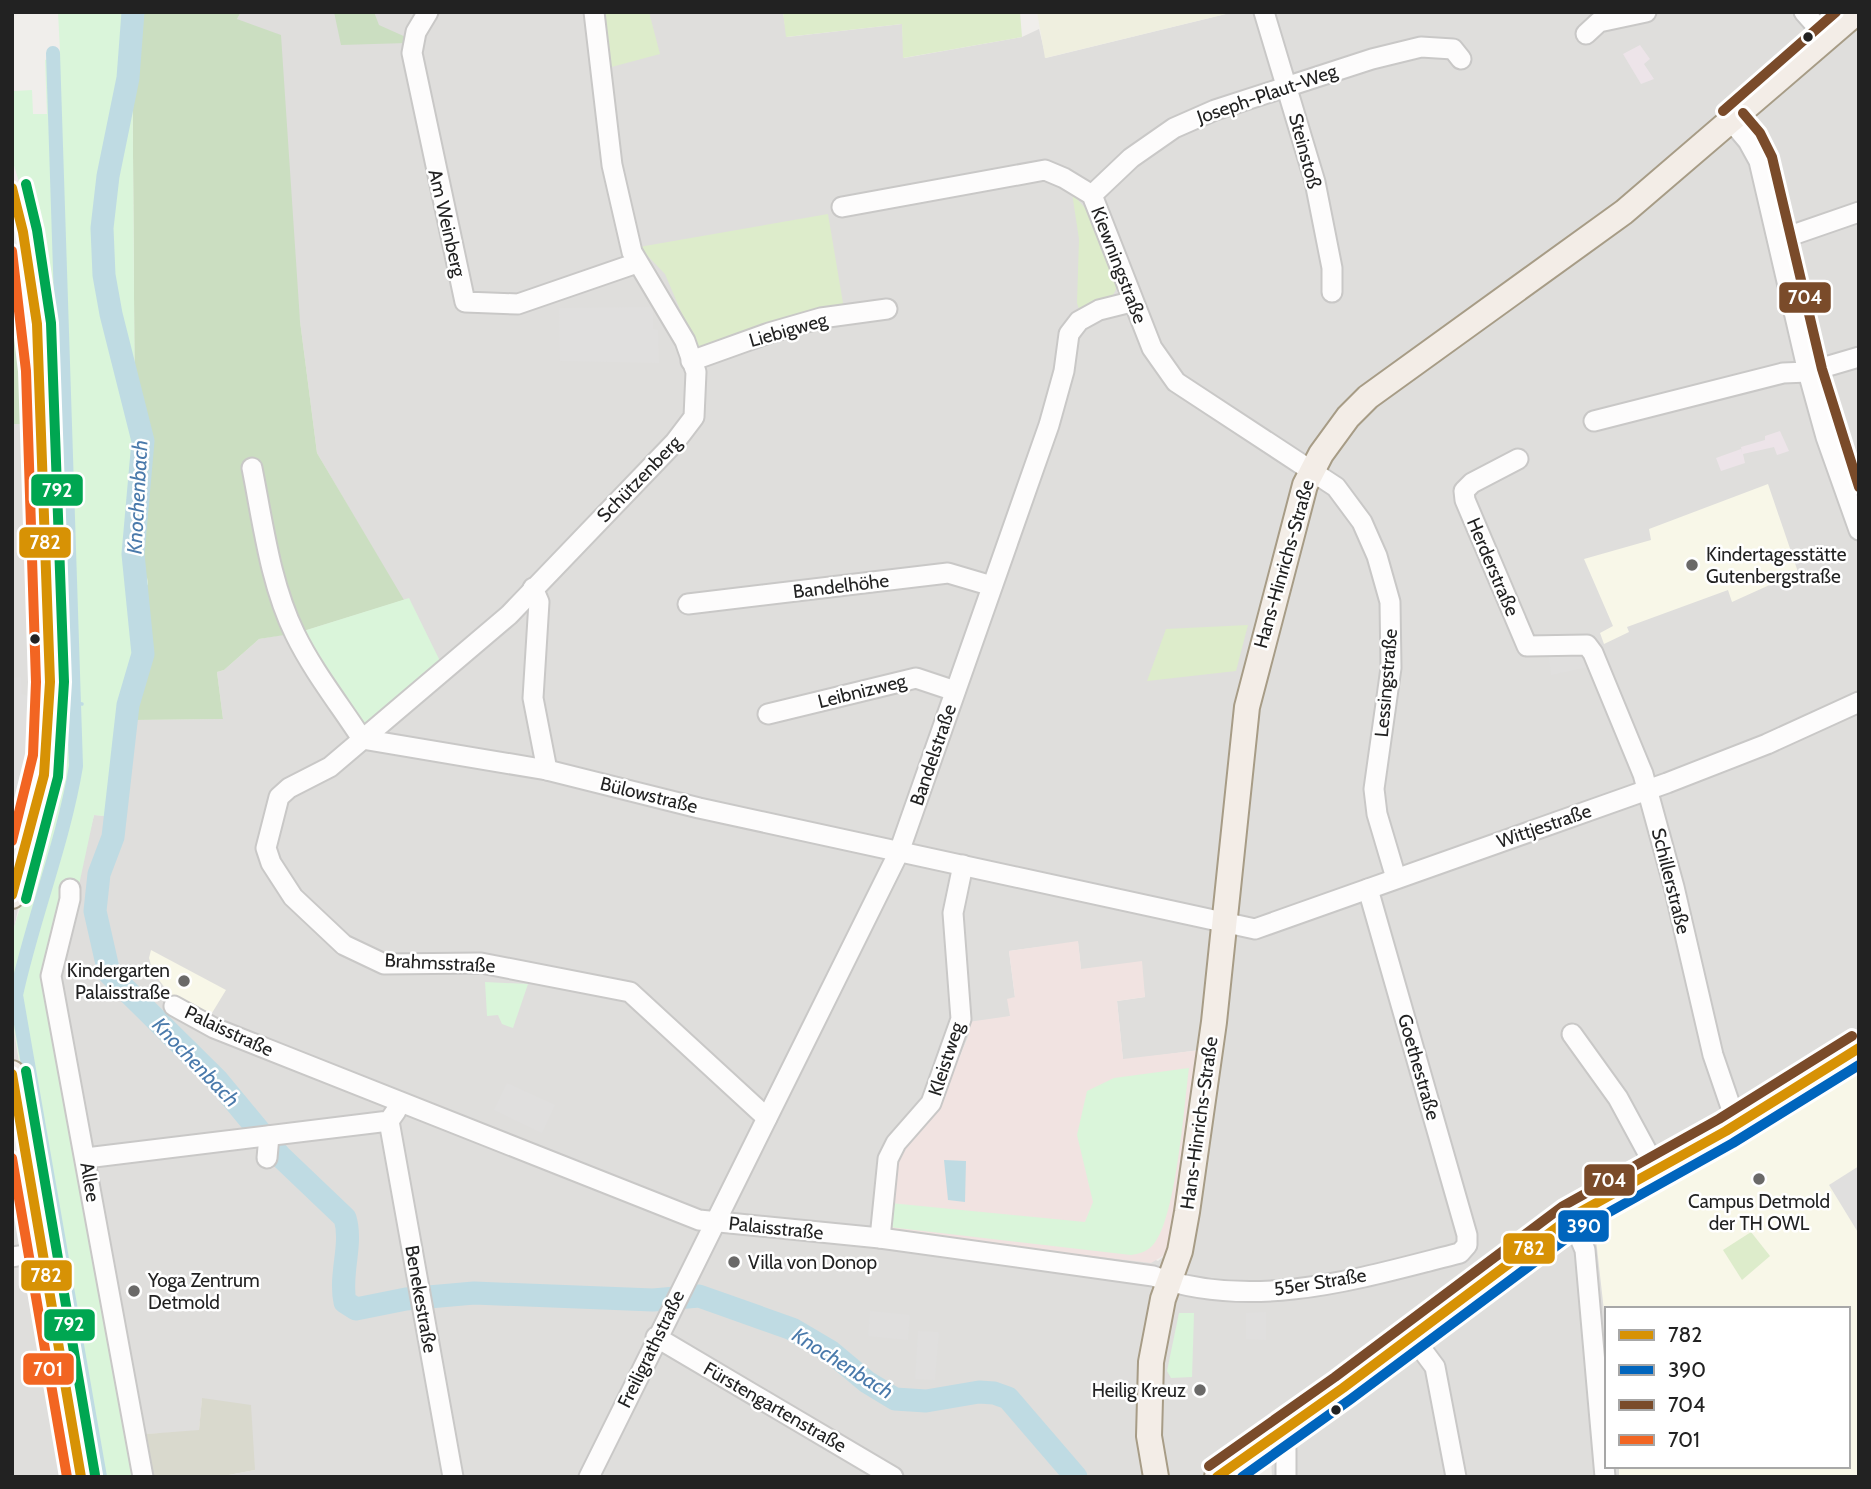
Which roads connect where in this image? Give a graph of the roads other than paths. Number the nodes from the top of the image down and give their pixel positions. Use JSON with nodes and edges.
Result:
{"nodes":[{"id":1,"x":428,"y":12,"type":"edge"},
{"id":2,"x":594,"y":12,"type":"edge"},
{"id":3,"x":1264,"y":12,"type":"edge"},
{"id":4,"x":1646,"y":12,"type":"edge"},
{"id":5,"x":1804,"y":12,"type":"edge"},
{"id":6,"x":1857,"y":12,"type":"edge"},
{"id":7,"x":1586,"y":34,"type":"dead end"},
{"id":8,"x":1827,"y":38,"type":"junction"},
{"id":9,"x":1461,"y":59,"type":"dead end"},
{"id":10,"x":1285,"y":86,"type":"junction"},
{"id":11,"x":1732,"y":122,"type":"junction"},
{"id":12,"x":1092,"y":195,"type":"junction"},
{"id":13,"x":842,"y":207,"type":"dead end"},
{"id":14,"x":1859,"y":212,"type":"edge"},
{"id":15,"x":1778,"y":240,"type":"junction"},
{"id":16,"x":637,"y":262,"type":"junction"},
{"id":17,"x":1332,"y":292,"type":"dead end"},
{"id":18,"x":1131,"y":302,"type":"junction"},
{"id":19,"x":887,"y":309,"type":"dead end"},
{"id":20,"x":1859,"y":357,"type":"edge"},
{"id":21,"x":691,"y":361,"type":"junction"},
{"id":22,"x":1808,"y":372,"type":"junction"},
{"id":23,"x":1594,"y":421,"type":"dead end"},
{"id":24,"x":1518,"y":458,"type":"dead end"},
{"id":25,"x":252,"y":468,"type":"dead end"},
{"id":26,"x":1311,"y":470,"type":"junction"},
{"id":27,"x":44,"y":510,"type":"dead end"},
{"id":28,"x":1859,"y":530,"type":"edge"},
{"id":29,"x":992,"y":586,"type":"junction"},
{"id":30,"x":533,"y":588,"type":"junction"},
{"id":31,"x":688,"y":604,"type":"dead end"},
{"id":32,"x":1587,"y":645,"type":"joint"},
{"id":33,"x":955,"y":691,"type":"junction"},
{"id":34,"x":1859,"y":702,"type":"edge"},
{"id":35,"x":768,"y":714,"type":"dead end"},
{"id":36,"x":362,"y":739,"type":"junction"},
{"id":37,"x":547,"y":770,"type":"junction"},
{"id":38,"x":1647,"y":790,"type":"junction"},
{"id":39,"x":899,"y":852,"type":"junction"},
{"id":40,"x":963,"y":865,"type":"junction"},
{"id":41,"x":1396,"y":878,"type":"junction"},
{"id":42,"x":70,"y":889,"type":"dead end"},
{"id":43,"x":1368,"y":889,"type":"junction"},
{"id":44,"x":12,"y":896,"type":"edge"},
{"id":45,"x":1224,"y":924,"type":"junction"},
{"id":46,"x":174,"y":1006,"type":"dead end"},
{"id":47,"x":1572,"y":1034,"type":"dead end"},
{"id":48,"x":1859,"y":1048,"type":"edge"},
{"id":49,"x":12,"y":1073,"type":"edge"},
{"id":50,"x":402,"y":1103,"type":"junction"},
{"id":51,"x":767,"y":1118,"type":"junction"},
{"id":52,"x":388,"y":1121,"type":"junction"},
{"id":53,"x":1737,"y":1125,"type":"junction"},
{"id":54,"x":270,"y":1136,"type":"junction"},
{"id":55,"x":86,"y":1158,"type":"junction"},
{"id":56,"x":267,"y":1158,"type":"dead end"},
{"id":57,"x":1657,"y":1170,"type":"junction"},
{"id":58,"x":1571,"y":1217,"type":"junction"},
{"id":59,"x":713,"y":1222,"type":"junction"},
{"id":60,"x":880,"y":1238,"type":"junction"},
{"id":61,"x":1466,"y":1245,"type":"joint"},
{"id":62,"x":42,"y":1252,"type":"junction"},
{"id":63,"x":12,"y":1257,"type":"edge"},
{"id":64,"x":1168,"y":1281,"type":"junction"},
{"id":65,"x":1412,"y":1336,"type":"junction"},
{"id":66,"x":656,"y":1338,"type":"junction"},
{"id":67,"x":1279,"y":1435,"type":"junction"},
{"id":68,"x":81,"y":1477,"type":"edge"},
{"id":69,"x":143,"y":1477,"type":"edge"},
{"id":70,"x":453,"y":1477,"type":"edge"},
{"id":71,"x":589,"y":1477,"type":"edge"},
{"id":72,"x":894,"y":1477,"type":"edge"},
{"id":73,"x":1156,"y":1477,"type":"edge"},
{"id":74,"x":1217,"y":1477,"type":"edge"},
{"id":75,"x":1286,"y":1477,"type":"edge"},
{"id":76,"x":1456,"y":1477,"type":"edge"},
{"id":77,"x":1605,"y":1477,"type":"edge"}],
"edges":[{"from":1,"to":16,"type":"street","name":"Am Weinberg"},
{"from":2,"to":16,"type":"street","name":"Schützenberg"},
{"from":3,"to":10,"type":"street","name":"Steinstoß"},
{"from":4,"to":7,"type":"street"},
{"from":5,"to":8,"type":"street"},
{"from":6,"to":8,"type":"main road","name":"Hans-Hinrichs-Straße"},
{"from":8,"to":11,"type":"main road","name":"Hans-Hinrichs-Straße"},
{"from":9,"to":10,"type":"street","name":"Joseph-Plaut-Weg"},
{"from":10,"to":12,"type":"street","name":"Joseph-Plaut-Weg"},
{"from":10,"to":17,"type":"street","name":"Steinstoß"},
{"from":11,"to":15,"type":"street"},
{"from":11,"to":26,"type":"main road","name":"Hans-Hinrichs-Straße"},
{"from":12,"to":13,"type":"street","name":"Kiewningstraße"},
{"from":12,"to":18,"type":"street","name":"Kiewningstraße"},
{"from":14,"to":15,"type":"street"},
{"from":15,"to":22,"type":"street"},
{"from":16,"to":21,"type":"street","name":"Schützenberg"},
{"from":18,"to":26,"type":"street","name":"Kiewningstraße"},
{"from":18,"to":29,"type":"street","name":"Bandelstraße"},
{"from":19,"to":21,"type":"street","name":"Liebigweg"},
{"from":20,"to":22,"type":"street"},
{"from":21,"to":30,"type":"street","name":"Schützenberg"},
{"from":22,"to":23,"type":"street"},
{"from":22,"to":28,"type":"street"},
{"from":24,"to":32,"type":"street","name":"Herderstraße"},
{"from":25,"to":36,"type":"street"},
{"from":26,"to":41,"type":"street","name":"Lessingstraße"},
{"from":26,"to":45,"type":"main road","name":"Hans-Hinrichs-Straße"},
{"from":27,"to":44,"type":"main road"},
{"from":29,"to":31,"type":"street","name":"Bandelhöhe"},
{"from":29,"to":33,"type":"street","name":"Bandelstraße"},
{"from":30,"to":36,"type":"street","name":"Schützenberg"},
{"from":30,"to":37,"type":"street"},
{"from":32,"to":38,"type":"street","name":"Schillerstraße"},
{"from":33,"to":35,"type":"street","name":"Leibnizweg"},
{"from":33,"to":39,"type":"street","name":"Bandelstraße"},
{"from":34,"to":38,"type":"street","name":"Wittjestraße"},
{"from":36,"to":37,"type":"street","name":"Bülowstraße"},
{"from":36,"to":51,"type":"street","name":"Brahmsstraße"},
{"from":37,"to":39,"type":"street","name":"Bülowstraße"},
{"from":38,"to":41,"type":"street","name":"Wittjestraße"},
{"from":38,"to":53,"type":"street","name":"Schillerstraße"},
{"from":39,"to":40,"type":"street","name":"Bülowstraße"},
{"from":39,"to":51,"type":"street","name":"Bandelstraße"},
{"from":40,"to":45,"type":"street","name":"Bülowstraße"},
{"from":40,"to":60,"type":"street","name":"Kleistweg"},
{"from":41,"to":43,"type":"street","name":"Wittjestraße"},
{"from":42,"to":55,"type":"street","name":"Allee"},
{"from":43,"to":45,"type":"street","name":"Wittjestraße"},
{"from":43,"to":61,"type":"street","name":"Goethestraße"},
{"from":45,"to":64,"type":"main road","name":"Hans-Hinrichs-Straße"},
{"from":46,"to":50,"type":"street","name":"Palaisstraße"},
{"from":47,"to":57,"type":"street"},
{"from":48,"to":53,"type":"main road"},
{"from":49,"to":62,"type":"main road"},
{"from":50,"to":52,"type":"street"},
{"from":50,"to":59,"type":"street","name":"Palaisstraße"},
{"from":51,"to":59,"type":"street","name":"Bandelstraße"},
{"from":52,"to":54,"type":"street"},
{"from":52,"to":70,"type":"street","name":"Benekestraße"},
{"from":53,"to":57,"type":"main road"},
{"from":54,"to":55,"type":"street"},
{"from":54,"to":56,"type":"street"},
{"from":55,"to":69,"type":"street","name":"Allee"},
{"from":57,"to":58,"type":"main road"},
{"from":58,"to":65,"type":"main road"},
{"from":58,"to":77,"type":"street"},
{"from":59,"to":60,"type":"street","name":"Palaisstraße"},
{"from":59,"to":66,"type":"street","name":"Freiligrathstraße"},
{"from":60,"to":64,"type":"street","name":"Palaisstraße"},
{"from":61,"to":64,"type":"street","name":"55er Straße"},
{"from":62,"to":63,"type":"street"},
{"from":62,"to":68,"type":"main road"},
{"from":64,"to":73,"type":"main road","name":"Hans-Hinrichs-Straße"},
{"from":65,"to":67,"type":"main road"},
{"from":65,"to":76,"type":"street"},
{"from":66,"to":71,"type":"street","name":"Freiligrathstraße"},
{"from":66,"to":72,"type":"street","name":"Fürstengartenstraße"},
{"from":67,"to":74,"type":"main road"},
{"from":67,"to":75,"type":"street"}]}
